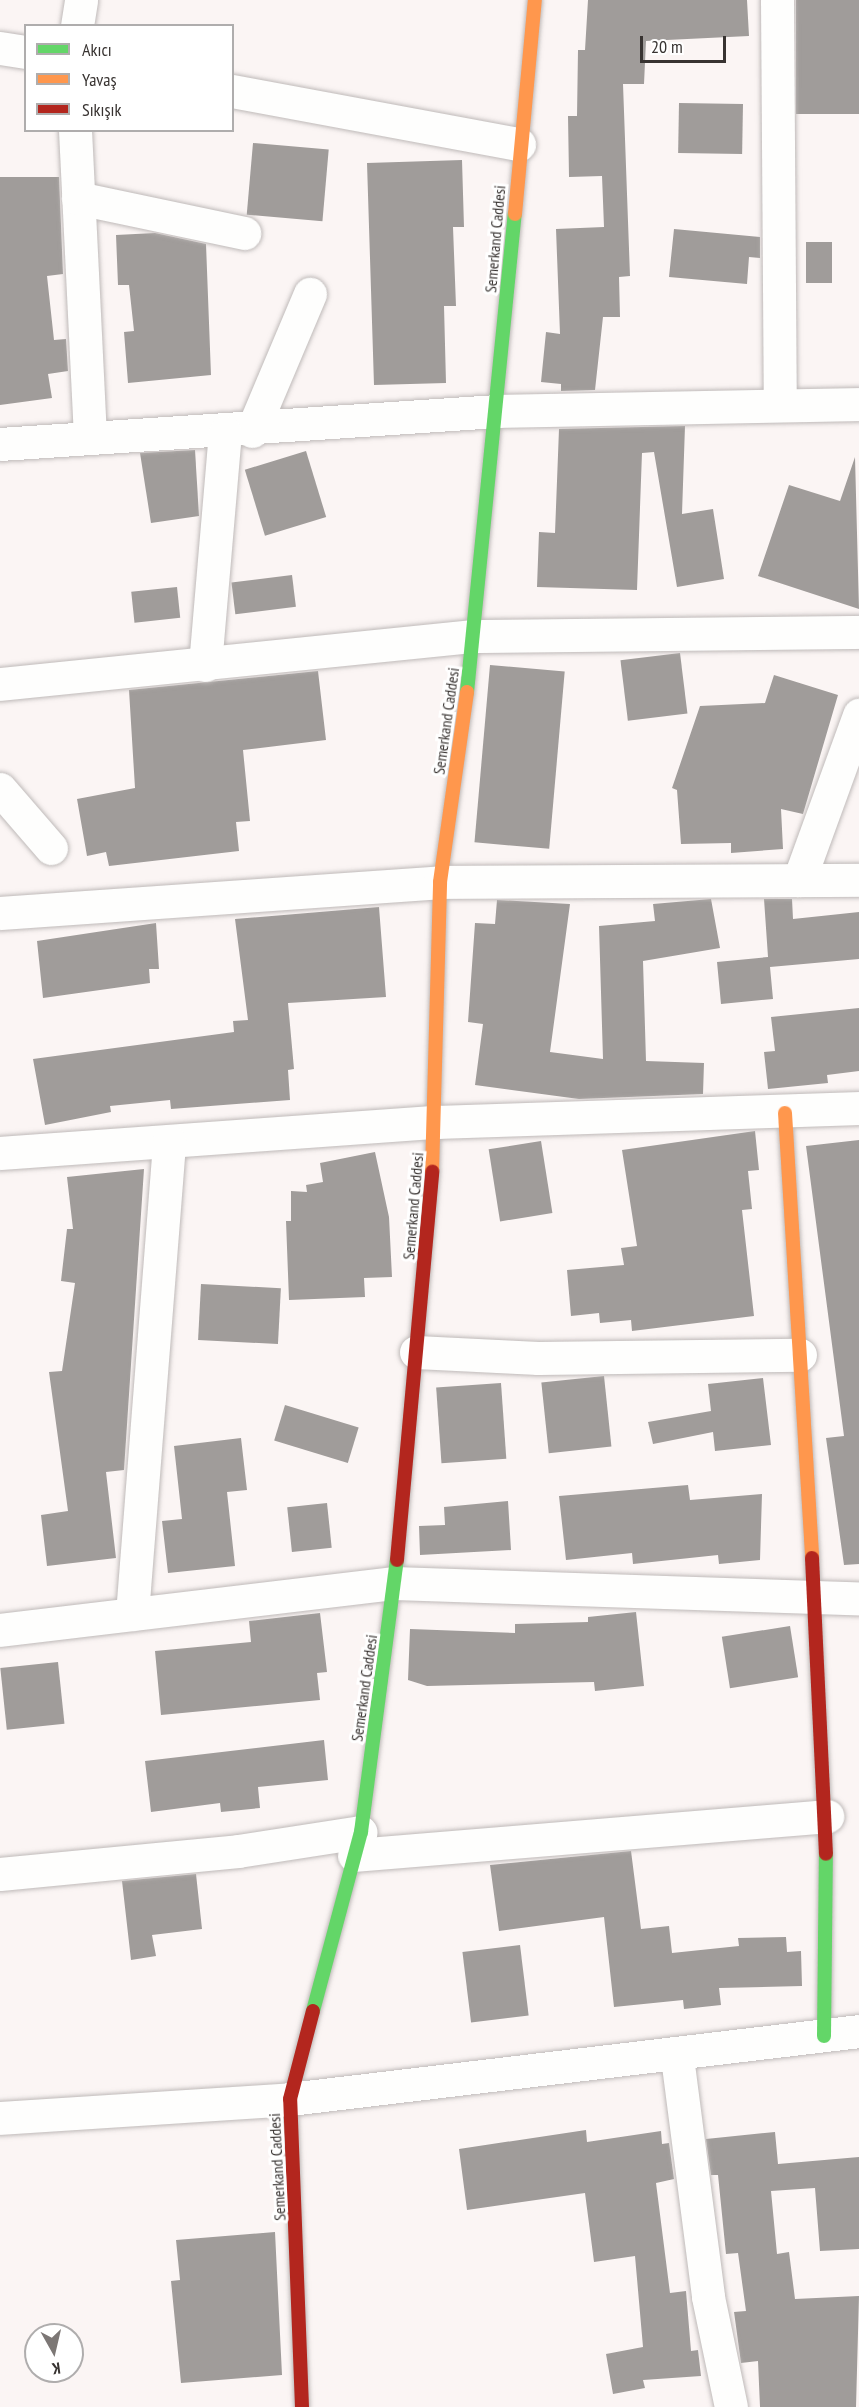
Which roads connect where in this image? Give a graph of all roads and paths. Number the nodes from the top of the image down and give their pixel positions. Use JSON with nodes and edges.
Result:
{"nodes":[{"id":1,"x":81,"y":0,"type":"edge"},
{"id":2,"x":535,"y":0,"type":"edge"},
{"id":3,"x":777,"y":0,"type":"edge"},
{"id":4,"x":77,"y":24,"type":"edge"},
{"id":5,"x":0,"y":48,"type":"edge"},
{"id":6,"x":24,"y":52,"type":"edge"},
{"id":7,"x":234,"y":91,"type":"edge"},
{"id":8,"x":75,"y":132,"type":"edge"},
{"id":9,"x":519,"y":144,"type":"junction"},
{"id":10,"x":78,"y":198,"type":"junction"},
{"id":11,"x":244,"y":233,"type":"dead end"},
{"id":12,"x":310,"y":294,"type":"dead end"},
{"id":13,"x":780,"y":404,"type":"junction"},
{"id":14,"x":859,"y":404,"type":"edge"},
{"id":15,"x":497,"y":411,"type":"junction"},
{"id":16,"x":239,"y":432,"type":"junction"},
{"id":17,"x":90,"y":435,"type":"junction"},
{"id":18,"x":0,"y":444,"type":"edge"},
{"id":19,"x":859,"y":632,"type":"edge"},
{"id":20,"x":476,"y":636,"type":"junction"},
{"id":21,"x":205,"y":664,"type":"junction"},
{"id":22,"x":0,"y":684,"type":"edge"},
{"id":23,"x":859,"y":715,"type":"edge"},
{"id":24,"x":0,"y":789,"type":"edge"},
{"id":25,"x":51,"y":848,"type":"dead end"},
{"id":26,"x":799,"y":880,"type":"junction"},
{"id":27,"x":859,"y":880,"type":"edge"},
{"id":28,"x":440,"y":882,"type":"junction"},
{"id":29,"x":0,"y":913,"type":"edge"},
{"id":30,"x":859,"y":1108,"type":"edge"},
{"id":31,"x":785,"y":1113,"type":"junction"},
{"id":32,"x":437,"y":1122,"type":"junction"},
{"id":33,"x":169,"y":1141,"type":"junction"},
{"id":34,"x":0,"y":1153,"type":"edge"},
{"id":35,"x":416,"y":1353,"type":"junction"},
{"id":36,"x":800,"y":1355,"type":"junction"},
{"id":37,"x":395,"y":1583,"type":"junction"},
{"id":38,"x":814,"y":1598,"type":"junction"},
{"id":39,"x":859,"y":1598,"type":"edge"},
{"id":40,"x":132,"y":1614,"type":"junction"},
{"id":41,"x":0,"y":1630,"type":"edge"},
{"id":42,"x":827,"y":1816,"type":"junction"},
{"id":43,"x":357,"y":1844,"type":"junction"},
{"id":44,"x":0,"y":1874,"type":"edge"},
{"id":45,"x":859,"y":2031,"type":"edge"},
{"id":46,"x":824,"y":2036,"type":"junction"},
{"id":47,"x":677,"y":2057,"type":"junction"},
{"id":48,"x":290,"y":2099,"type":"junction"},
{"id":49,"x":0,"y":2118,"type":"edge"},
{"id":50,"x":302,"y":2407,"type":"edge"},
{"id":51,"x":731,"y":2407,"type":"edge"}],
"edges":[{"from":1,"to":4,"type":"street"},
{"from":2,"to":9,"type":"street","name":"Semerkand Caddesi"},
{"from":3,"to":13,"type":"street"},
{"from":5,"to":6,"type":"street"},
{"from":7,"to":9,"type":"street"},
{"from":8,"to":10,"type":"street"},
{"from":9,"to":15,"type":"street","name":"Semerkand Caddesi"},
{"from":10,"to":11,"type":"street"},
{"from":10,"to":17,"type":"street"},
{"from":12,"to":16,"type":"street"},
{"from":13,"to":14,"type":"street"},
{"from":13,"to":15,"type":"street"},
{"from":15,"to":16,"type":"street"},
{"from":15,"to":20,"type":"street","name":"Semerkand Caddesi"},
{"from":16,"to":17,"type":"street"},
{"from":16,"to":21,"type":"street"},
{"from":17,"to":18,"type":"street"},
{"from":19,"to":20,"type":"street"},
{"from":20,"to":21,"type":"street"},
{"from":20,"to":28,"type":"street","name":"Semerkand Caddesi"},
{"from":21,"to":22,"type":"street"},
{"from":23,"to":26,"type":"street"},
{"from":24,"to":25,"type":"street"},
{"from":26,"to":27,"type":"street"},
{"from":26,"to":28,"type":"street"},
{"from":28,"to":29,"type":"street"},
{"from":28,"to":32,"type":"street","name":"Semerkand Caddesi"},
{"from":30,"to":31,"type":"street"},
{"from":31,"to":32,"type":"street"},
{"from":31,"to":36,"type":"street"},
{"from":32,"to":33,"type":"street"},
{"from":32,"to":35,"type":"street","name":"Semerkand Caddesi"},
{"from":33,"to":34,"type":"street"},
{"from":33,"to":40,"type":"street"},
{"from":35,"to":36,"type":"street"},
{"from":35,"to":37,"type":"street","name":"Semerkand Caddesi"},
{"from":36,"to":38,"type":"street"},
{"from":37,"to":38,"type":"street"},
{"from":37,"to":40,"type":"street"},
{"from":37,"to":43,"type":"street","name":"Semerkand Caddesi"},
{"from":38,"to":39,"type":"street"},
{"from":38,"to":42,"type":"street"},
{"from":40,"to":41,"type":"street"},
{"from":42,"to":43,"type":"street"},
{"from":42,"to":46,"type":"street"},
{"from":43,"to":44,"type":"street"},
{"from":43,"to":48,"type":"street","name":"Semerkand Caddesi"},
{"from":45,"to":46,"type":"street"},
{"from":46,"to":47,"type":"street"},
{"from":47,"to":48,"type":"street"},
{"from":47,"to":51,"type":"street"},
{"from":48,"to":49,"type":"street"},
{"from":48,"to":50,"type":"street","name":"Semerkand Caddesi"}]}
